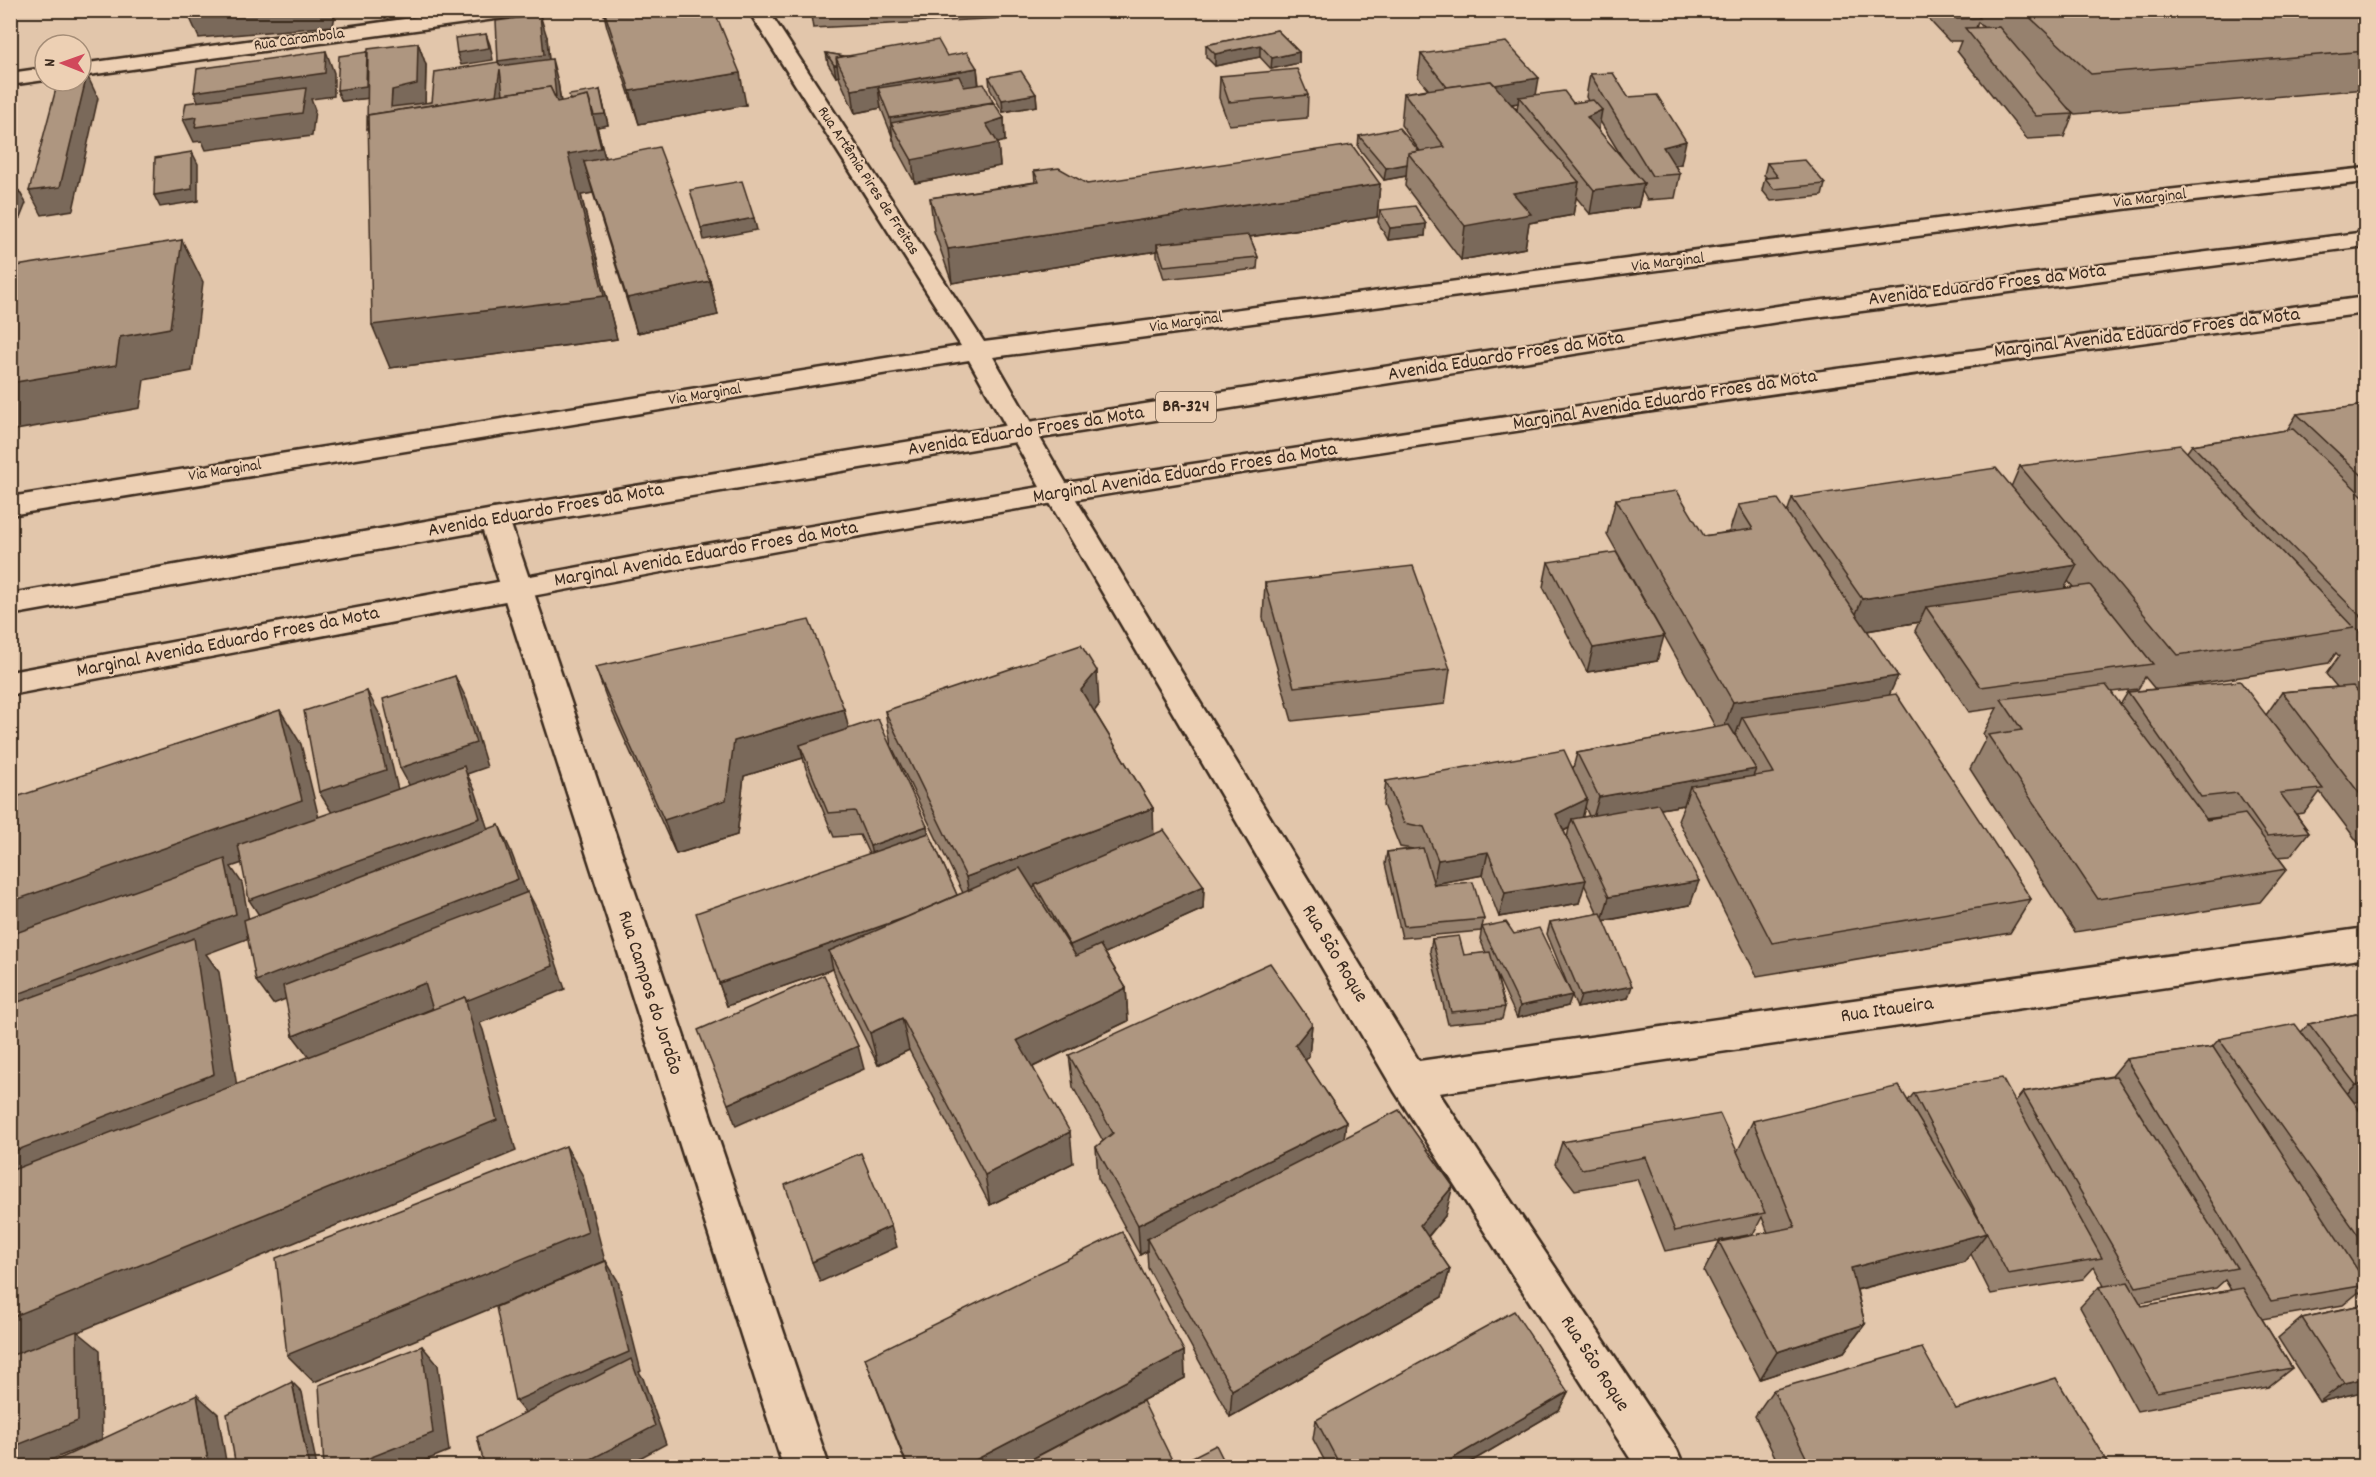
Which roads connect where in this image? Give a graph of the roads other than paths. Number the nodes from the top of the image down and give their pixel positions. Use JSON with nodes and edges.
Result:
{"nodes":[{"id":1,"x":517,"y":10,"type":"edge"},
{"id":2,"x":758,"y":10,"type":"edge"},
{"id":3,"x":93,"y":68,"type":"edge"},
{"id":4,"x":33,"y":76,"type":"edge"},
{"id":5,"x":10,"y":79,"type":"edge"},
{"id":6,"x":2366,"y":175,"type":"edge"},
{"id":7,"x":2366,"y":239,"type":"edge"},
{"id":8,"x":2366,"y":306,"type":"edge"},
{"id":9,"x":977,"y":351,"type":"junction"},
{"id":10,"x":1022,"y":432,"type":"junction"},
{"id":11,"x":1058,"y":493,"type":"junction"},
{"id":12,"x":10,"y":506,"type":"edge"},
{"id":13,"x":494,"y":519,"type":"junction"},
{"id":14,"x":516,"y":589,"type":"junction"},
{"id":15,"x":10,"y":605,"type":"edge"},
{"id":16,"x":10,"y":684,"type":"edge"},
{"id":17,"x":2366,"y":943,"type":"edge"},
{"id":18,"x":1409,"y":1080,"type":"junction"},
{"id":19,"x":806,"y":1467,"type":"edge"},
{"id":20,"x":1661,"y":1467,"type":"edge"}],
"edges":[{"from":1,"to":3,"type":"main road","name":"Rua Carambola"},
{"from":2,"to":9,"type":"main road","name":"Rua Artêmia Pires de Freitas"},
{"from":4,"to":5,"type":"main road"},
{"from":6,"to":9,"type":"main road","name":"Via Marginal"},
{"from":7,"to":10,"type":"main road","name":"Avenida Eduardo Froes da Mota","number":"BR-324"},
{"from":8,"to":11,"type":"main road","name":"Marginal Avenida Eduardo Froes da Mota"},
{"from":9,"to":10,"type":"main road","name":"Rua Artêmia Pires de Freitas"},
{"from":9,"to":12,"type":"main road","name":"Via Marginal"},
{"from":10,"to":11,"type":"main road","name":"Rua São Roque"},
{"from":10,"to":13,"type":"main road","name":"Avenida Eduardo Froes da Mota","number":"BR-324"},
{"from":11,"to":14,"type":"main road","name":"Marginal Avenida Eduardo Froes da Mota"},
{"from":11,"to":18,"type":"main road","name":"Rua São Roque"},
{"from":13,"to":14,"type":"main road","name":"Rua Campos do Jordão"},
{"from":13,"to":15,"type":"main road","name":"Avenida Eduardo Froes da Mota","number":"BR-324"},
{"from":14,"to":16,"type":"main road","name":"Marginal Avenida Eduardo Froes da Mota"},
{"from":14,"to":19,"type":"main road","name":"Rua Campos do Jordão"},
{"from":17,"to":18,"type":"main road","name":"Rua Itaueira"},
{"from":18,"to":20,"type":"main road","name":"Rua São Roque"}]}
